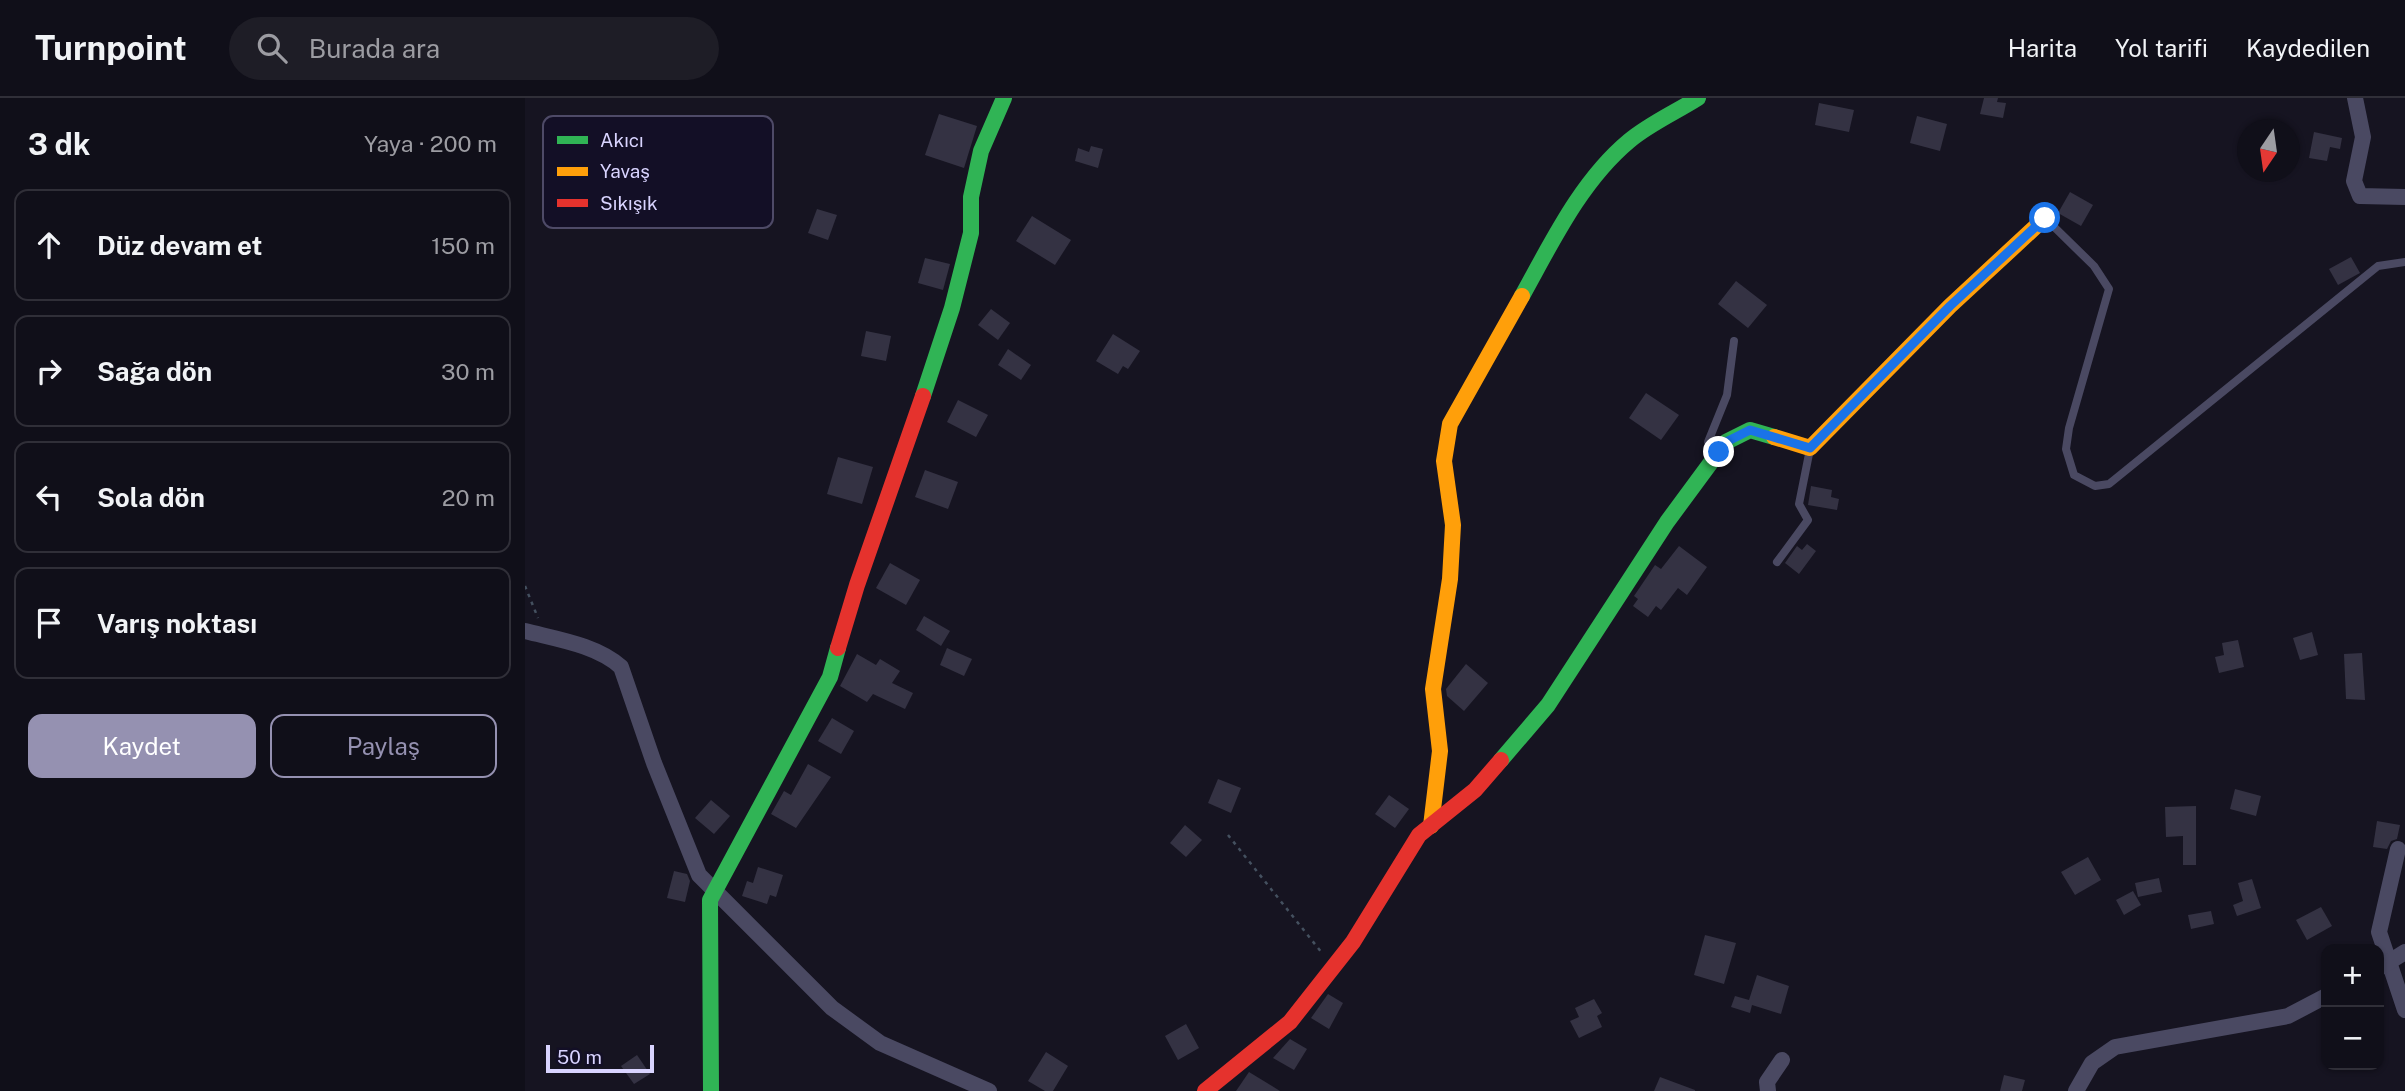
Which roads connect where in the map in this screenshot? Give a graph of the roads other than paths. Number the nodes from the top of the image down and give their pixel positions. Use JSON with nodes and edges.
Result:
{"nodes":[{"id":1,"x":1005,"y":98,"type":"edge"},
{"id":2,"x":1698,"y":98,"type":"edge"},
{"id":3,"x":2355,"y":98,"type":"edge"},
{"id":4,"x":2405,"y":197,"type":"edge"},
{"id":5,"x":2045,"y":218,"type":"joint"},
{"id":6,"x":2405,"y":262,"type":"edge"},
{"id":7,"x":1734,"y":341,"type":"dead end"},
{"id":8,"x":1810,"y":448,"type":"junction"},
{"id":9,"x":1719,"y":452,"type":"junction"},
{"id":10,"x":1777,"y":562,"type":"dead end"},
{"id":11,"x":525,"y":631,"type":"edge"},
{"id":12,"x":1431,"y":826,"type":"junction"},
{"id":13,"x":2398,"y":849,"type":"dead end"},
{"id":14,"x":717,"y":893,"type":"junction"},
{"id":15,"x":2380,"y":944,"type":"edge"},
{"id":16,"x":2405,"y":951,"type":"edge"},
{"id":17,"x":2384,"y":964,"type":"edge"},
{"id":18,"x":2384,"y":967,"type":"edge"},
{"id":19,"x":2321,"y":999,"type":"edge"},
{"id":20,"x":2405,"y":1010,"type":"edge"},
{"id":21,"x":1782,"y":1060,"type":"dead end"},
{"id":22,"x":711,"y":1091,"type":"edge"},
{"id":23,"x":989,"y":1091,"type":"edge"},
{"id":24,"x":1205,"y":1091,"type":"edge"},
{"id":25,"x":1768,"y":1091,"type":"edge"},
{"id":26,"x":2076,"y":1091,"type":"edge"}],
"edges":[{"from":1,"to":14,"type":"street"},
{"from":2,"to":12,"type":"street"},
{"from":3,"to":4,"type":"street"},
{"from":5,"to":6,"type":"lane"},
{"from":5,"to":8,"type":"street"},
{"from":7,"to":9,"type":"lane"},
{"from":8,"to":9,"type":"street"},
{"from":8,"to":10,"type":"lane"},
{"from":9,"to":12,"type":"street"},
{"from":11,"to":14,"type":"street"},
{"from":12,"to":24,"type":"street"},
{"from":13,"to":15,"type":"street"},
{"from":14,"to":22,"type":"street"},
{"from":14,"to":23,"type":"street"},
{"from":16,"to":17,"type":"street"},
{"from":18,"to":20,"type":"street"},
{"from":19,"to":26,"type":"street"},
{"from":21,"to":25,"type":"street"}]}
